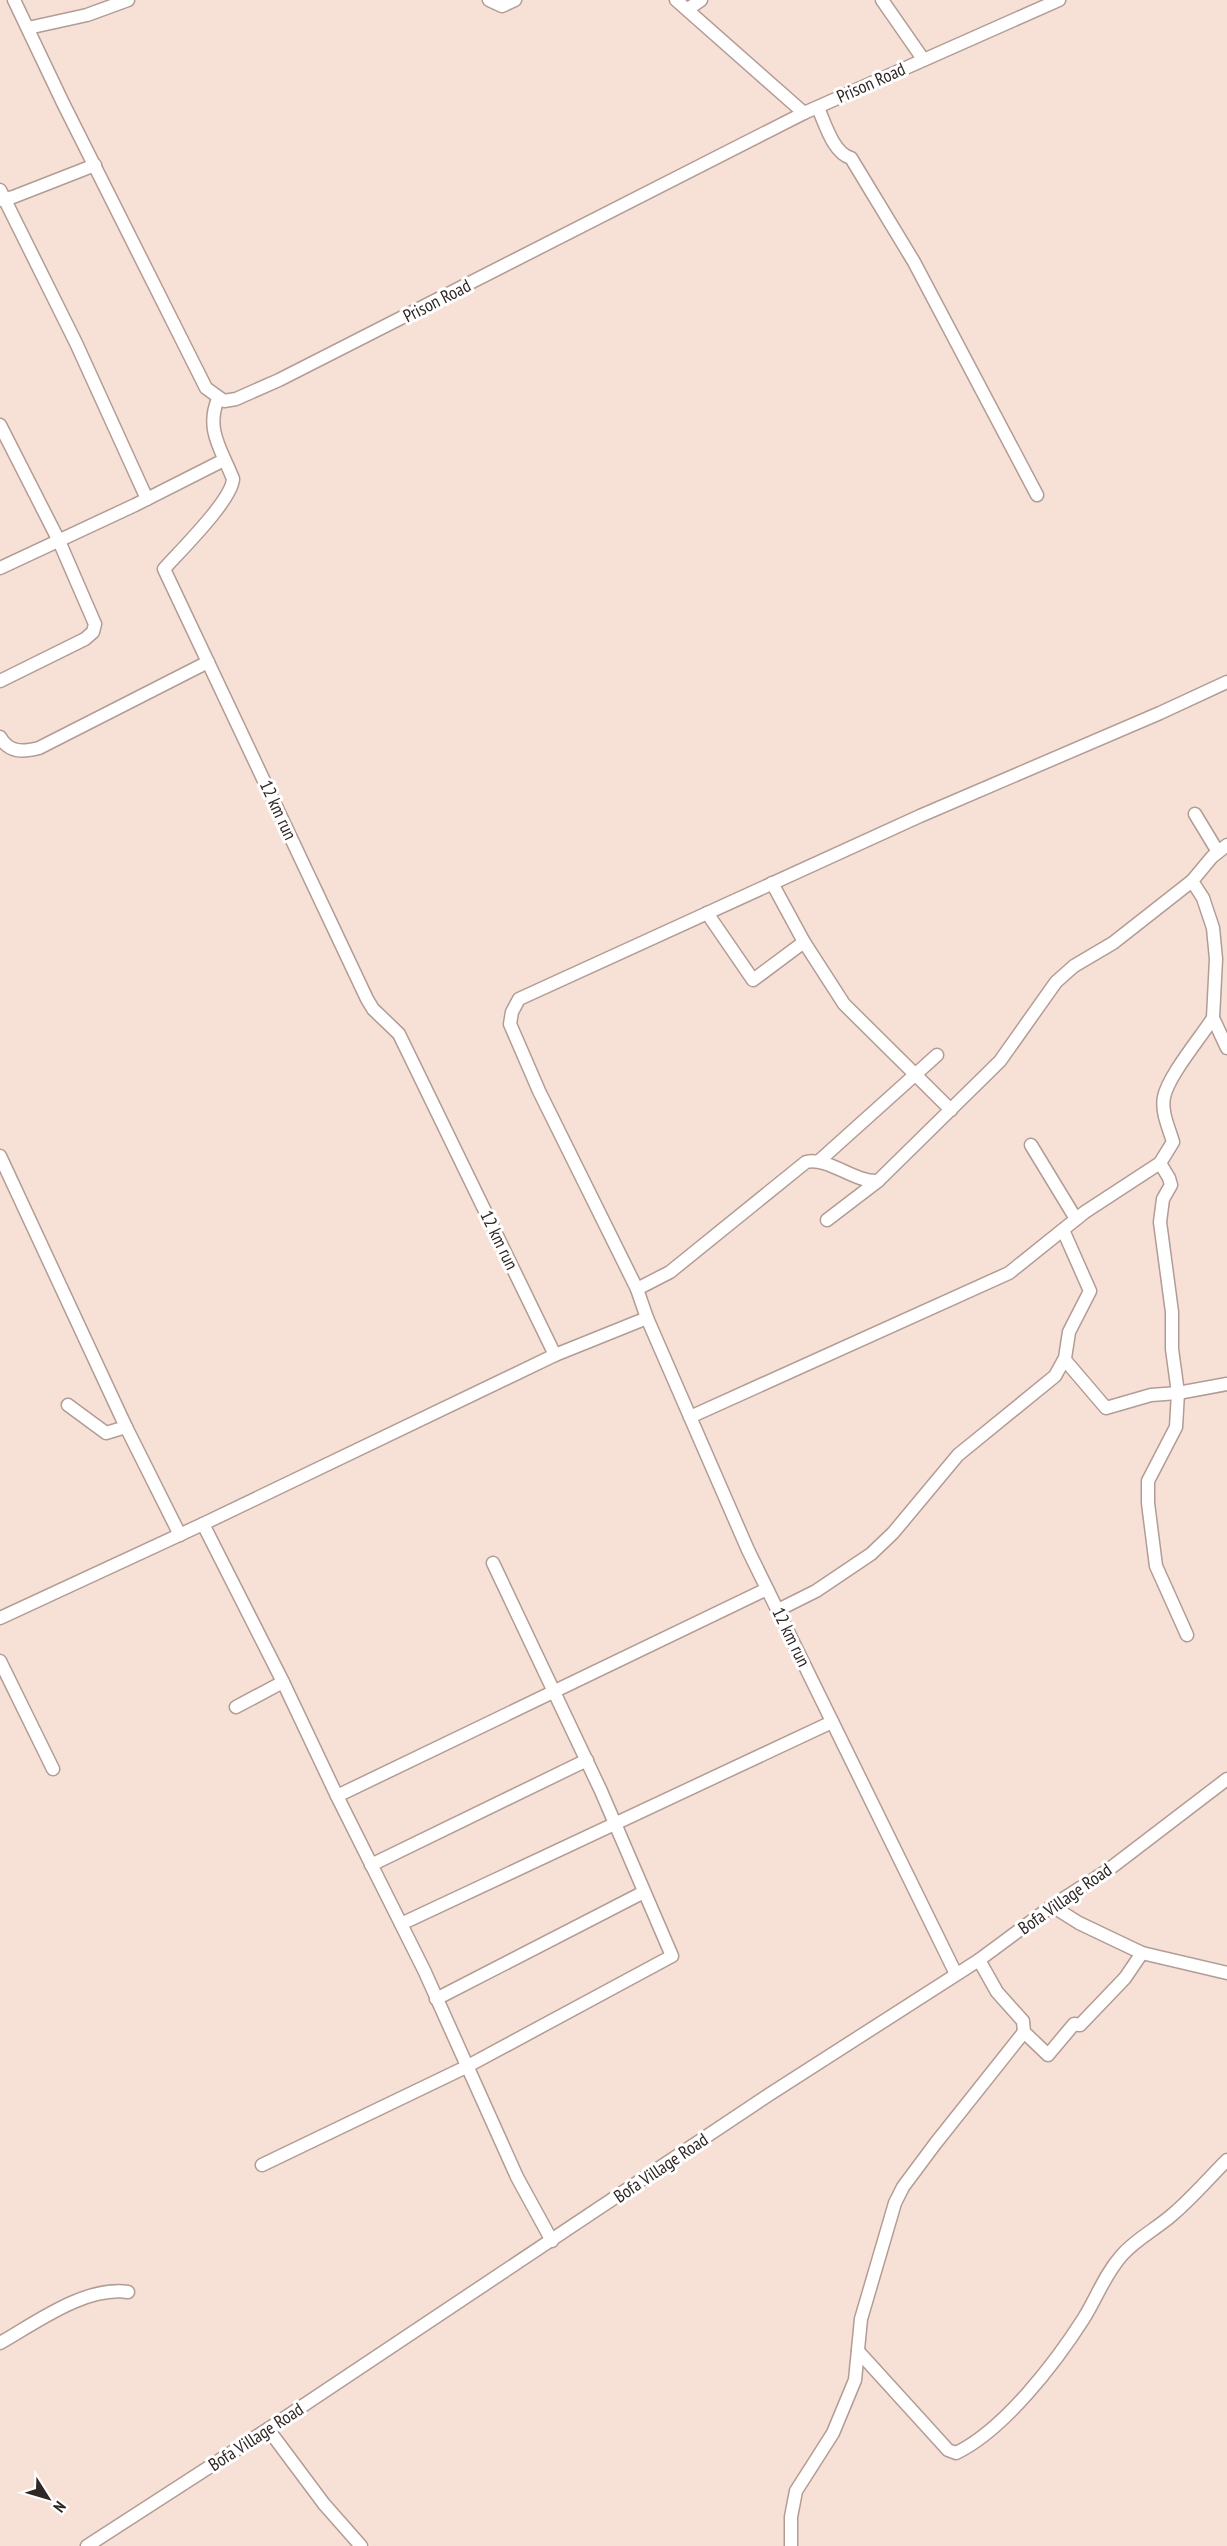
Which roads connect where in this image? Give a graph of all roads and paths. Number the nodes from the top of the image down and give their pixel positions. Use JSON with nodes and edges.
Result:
{"nodes":[{"id":1,"x":14,"y":0,"type":"edge"},
{"id":2,"x":128,"y":0,"type":"edge"},
{"id":3,"x":489,"y":0,"type":"edge"},
{"id":4,"x":515,"y":0,"type":"edge"},
{"id":5,"x":676,"y":0,"type":"edge"},
{"id":6,"x":701,"y":0,"type":"edge"},
{"id":7,"x":882,"y":0,"type":"edge"},
{"id":8,"x":1059,"y":0,"type":"edge"},
{"id":9,"x":688,"y":9,"type":"junction"},
{"id":10,"x":28,"y":28,"type":"junction"},
{"id":11,"x":923,"y":59,"type":"junction"},
{"id":12,"x":818,"y":108,"type":"junction"},
{"id":13,"x":804,"y":113,"type":"junction"},
{"id":14,"x":95,"y":165,"type":"junction"},
{"id":15,"x":1,"y":196,"type":"edge"},
{"id":16,"x":218,"y":399,"type":"junction"},
{"id":17,"x":0,"y":425,"type":"edge"},
{"id":18,"x":224,"y":459,"type":"junction"},
{"id":19,"x":1036,"y":495,"type":"dead end"},
{"id":20,"x":147,"y":499,"type":"junction"},
{"id":21,"x":59,"y":541,"type":"junction"},
{"id":22,"x":0,"y":568,"type":"edge"},
{"id":23,"x":208,"y":663,"type":"junction"},
{"id":24,"x":0,"y":681,"type":"edge"},
{"id":25,"x":1227,"y":682,"type":"edge"},
{"id":26,"x":0,"y":737,"type":"edge"},
{"id":27,"x":1195,"y":814,"type":"dead end"},
{"id":28,"x":1222,"y":849,"type":"edge"},
{"id":29,"x":1192,"y":880,"type":"junction"},
{"id":30,"x":772,"y":883,"type":"junction"},
{"id":31,"x":707,"y":913,"type":"junction"},
{"id":32,"x":804,"y":942,"type":"junction"},
{"id":33,"x":1213,"y":1018,"type":"junction"},
{"id":34,"x":1227,"y":1048,"type":"edge"},
{"id":35,"x":937,"y":1055,"type":"dead end"},
{"id":36,"x":915,"y":1075,"type":"junction"},
{"id":37,"x":951,"y":1110,"type":"junction"},
{"id":38,"x":1031,"y":1145,"type":"dead end"},
{"id":39,"x":0,"y":1156,"type":"edge"},
{"id":40,"x":819,"y":1161,"type":"junction"},
{"id":41,"x":1160,"y":1163,"type":"junction"},
{"id":42,"x":878,"y":1181,"type":"junction"},
{"id":43,"x":1076,"y":1219,"type":"junction"},
{"id":44,"x":827,"y":1220,"type":"dead end"},
{"id":45,"x":1063,"y":1230,"type":"junction"},
{"id":46,"x":637,"y":1289,"type":"junction"},
{"id":47,"x":647,"y":1318,"type":"junction"},
{"id":48,"x":555,"y":1355,"type":"junction"},
{"id":49,"x":1065,"y":1360,"type":"junction"},
{"id":50,"x":1227,"y":1384,"type":"edge"},
{"id":51,"x":1178,"y":1393,"type":"junction"},
{"id":52,"x":68,"y":1404,"type":"dead end"},
{"id":53,"x":690,"y":1417,"type":"junction"},
{"id":54,"x":126,"y":1427,"type":"junction"},
{"id":55,"x":203,"y":1524,"type":"junction"},
{"id":56,"x":180,"y":1535,"type":"junction"},
{"id":57,"x":494,"y":1563,"type":"dead end"},
{"id":58,"x":767,"y":1589,"type":"junction"},
{"id":59,"x":778,"y":1610,"type":"junction"},
{"id":60,"x":0,"y":1618,"type":"edge"},
{"id":61,"x":1187,"y":1635,"type":"dead end"},
{"id":62,"x":0,"y":1661,"type":"edge"},
{"id":63,"x":284,"y":1682,"type":"junction"},
{"id":64,"x":554,"y":1691,"type":"junction"},
{"id":65,"x":236,"y":1707,"type":"dead end"},
{"id":66,"x":832,"y":1722,"type":"junction"},
{"id":67,"x":587,"y":1760,"type":"junction"},
{"id":68,"x":53,"y":1769,"type":"dead end"},
{"id":69,"x":1227,"y":1779,"type":"edge"},
{"id":70,"x":337,"y":1796,"type":"junction"},
{"id":71,"x":615,"y":1825,"type":"junction"},
{"id":72,"x":371,"y":1865,"type":"junction"},
{"id":73,"x":644,"y":1892,"type":"junction"},
{"id":74,"x":1052,"y":1906,"type":"junction"},
{"id":75,"x":401,"y":1924,"type":"junction"},
{"id":76,"x":1142,"y":1953,"type":"junction"},
{"id":77,"x":979,"y":1960,"type":"junction"},
{"id":78,"x":1227,"y":1972,"type":"edge"},
{"id":79,"x":956,"y":1974,"type":"junction"},
{"id":80,"x":436,"y":1999,"type":"junction"},
{"id":81,"x":1024,"y":2032,"type":"junction"},
{"id":82,"x":466,"y":2067,"type":"junction"},
{"id":83,"x":1227,"y":2160,"type":"edge"},
{"id":84,"x":262,"y":2165,"type":"dead end"},
{"id":85,"x":552,"y":2241,"type":"junction"},
{"id":86,"x":128,"y":2292,"type":"dead end"},
{"id":87,"x":0,"y":2343,"type":"edge"},
{"id":88,"x":858,"y":2351,"type":"junction"},
{"id":89,"x":268,"y":2429,"type":"junction"},
{"id":90,"x":87,"y":2546,"type":"edge"},
{"id":91,"x":361,"y":2546,"type":"edge"},
{"id":92,"x":791,"y":2546,"type":"edge"}],
"edges":[{"from":1,"to":10,"type":"street"},
{"from":2,"to":10,"type":"street"},
{"from":3,"to":4,"type":"street"},
{"from":5,"to":9,"type":"street"},
{"from":6,"to":9,"type":"street"},
{"from":7,"to":11,"type":"street"},
{"from":8,"to":11,"type":"street","name":"Prison Road"},
{"from":9,"to":13,"type":"street"},
{"from":10,"to":14,"type":"street"},
{"from":11,"to":12,"type":"street","name":"Prison Road"},
{"from":12,"to":13,"type":"street","name":"Prison Road"},
{"from":12,"to":19,"type":"street"},
{"from":13,"to":16,"type":"street","name":"Prison Road"},
{"from":14,"to":15,"type":"street"},
{"from":14,"to":16,"type":"street"},
{"from":15,"to":20,"type":"street"},
{"from":16,"to":18,"type":"street","name":"12 km run"},
{"from":17,"to":21,"type":"street"},
{"from":18,"to":20,"type":"street"},
{"from":18,"to":23,"type":"street","name":"12 km run"},
{"from":20,"to":21,"type":"street"},
{"from":21,"to":22,"type":"street"},
{"from":21,"to":24,"type":"street"},
{"from":23,"to":26,"type":"street"},
{"from":23,"to":48,"type":"street","name":"12 km run"},
{"from":25,"to":30,"type":"street","name":"12 km run"},
{"from":27,"to":28,"type":"street"},
{"from":28,"to":29,"type":"street"},
{"from":29,"to":33,"type":"street"},
{"from":29,"to":37,"type":"street"},
{"from":30,"to":31,"type":"street","name":"12 km run"},
{"from":30,"to":32,"type":"street"},
{"from":31,"to":32,"type":"street"},
{"from":31,"to":46,"type":"street","name":"12 km run"},
{"from":32,"to":36,"type":"street"},
{"from":33,"to":34,"type":"street"},
{"from":33,"to":41,"type":"street"},
{"from":35,"to":36,"type":"street"},
{"from":36,"to":37,"type":"street"},
{"from":36,"to":40,"type":"street"},
{"from":37,"to":42,"type":"street"},
{"from":38,"to":43,"type":"street"},
{"from":39,"to":54,"type":"street"},
{"from":40,"to":42,"type":"street"},
{"from":40,"to":46,"type":"street"},
{"from":41,"to":43,"type":"street"},
{"from":41,"to":51,"type":"street"},
{"from":42,"to":44,"type":"street"},
{"from":43,"to":45,"type":"street"},
{"from":45,"to":49,"type":"street"},
{"from":45,"to":53,"type":"street"},
{"from":46,"to":47,"type":"street","name":"12 km run"},
{"from":47,"to":48,"type":"street"},
{"from":47,"to":53,"type":"street","name":"12 km run"},
{"from":48,"to":55,"type":"street"},
{"from":49,"to":51,"type":"street"},
{"from":49,"to":59,"type":"street"},
{"from":50,"to":51,"type":"street"},
{"from":51,"to":61,"type":"street"},
{"from":52,"to":54,"type":"street"},
{"from":53,"to":58,"type":"street","name":"12 km run"},
{"from":54,"to":56,"type":"street"},
{"from":55,"to":56,"type":"street"},
{"from":55,"to":63,"type":"street"},
{"from":56,"to":60,"type":"street"},
{"from":57,"to":64,"type":"street"},
{"from":58,"to":59,"type":"street","name":"12 km run"},
{"from":58,"to":64,"type":"street"},
{"from":59,"to":66,"type":"street","name":"12 km run"},
{"from":62,"to":68,"type":"street"},
{"from":63,"to":65,"type":"street"},
{"from":63,"to":70,"type":"street"},
{"from":64,"to":67,"type":"street"},
{"from":64,"to":70,"type":"street"},
{"from":66,"to":71,"type":"street"},
{"from":66,"to":79,"type":"street","name":"12 km run"},
{"from":67,"to":71,"type":"street"},
{"from":67,"to":72,"type":"street"},
{"from":69,"to":74,"type":"street","name":"Bofa Village Road"},
{"from":70,"to":72,"type":"street"},
{"from":71,"to":73,"type":"street"},
{"from":71,"to":75,"type":"street"},
{"from":72,"to":75,"type":"street"},
{"from":73,"to":80,"type":"street"},
{"from":73,"to":82,"type":"street"},
{"from":74,"to":76,"type":"street"},
{"from":74,"to":77,"type":"street","name":"Bofa Village Road"},
{"from":75,"to":80,"type":"street"},
{"from":76,"to":78,"type":"street"},
{"from":76,"to":81,"type":"street"},
{"from":77,"to":79,"type":"street","name":"Bofa Village Road"},
{"from":77,"to":81,"type":"street"},
{"from":79,"to":85,"type":"street","name":"Bofa Village Road"},
{"from":80,"to":82,"type":"street"},
{"from":81,"to":88,"type":"street"},
{"from":82,"to":84,"type":"street"},
{"from":82,"to":85,"type":"street"},
{"from":83,"to":88,"type":"street"},
{"from":85,"to":89,"type":"street","name":"Bofa Village Road"},
{"from":86,"to":87,"type":"street"},
{"from":88,"to":92,"type":"street"},
{"from":89,"to":90,"type":"street","name":"Bofa Village Road"},
{"from":89,"to":91,"type":"street"}]}
